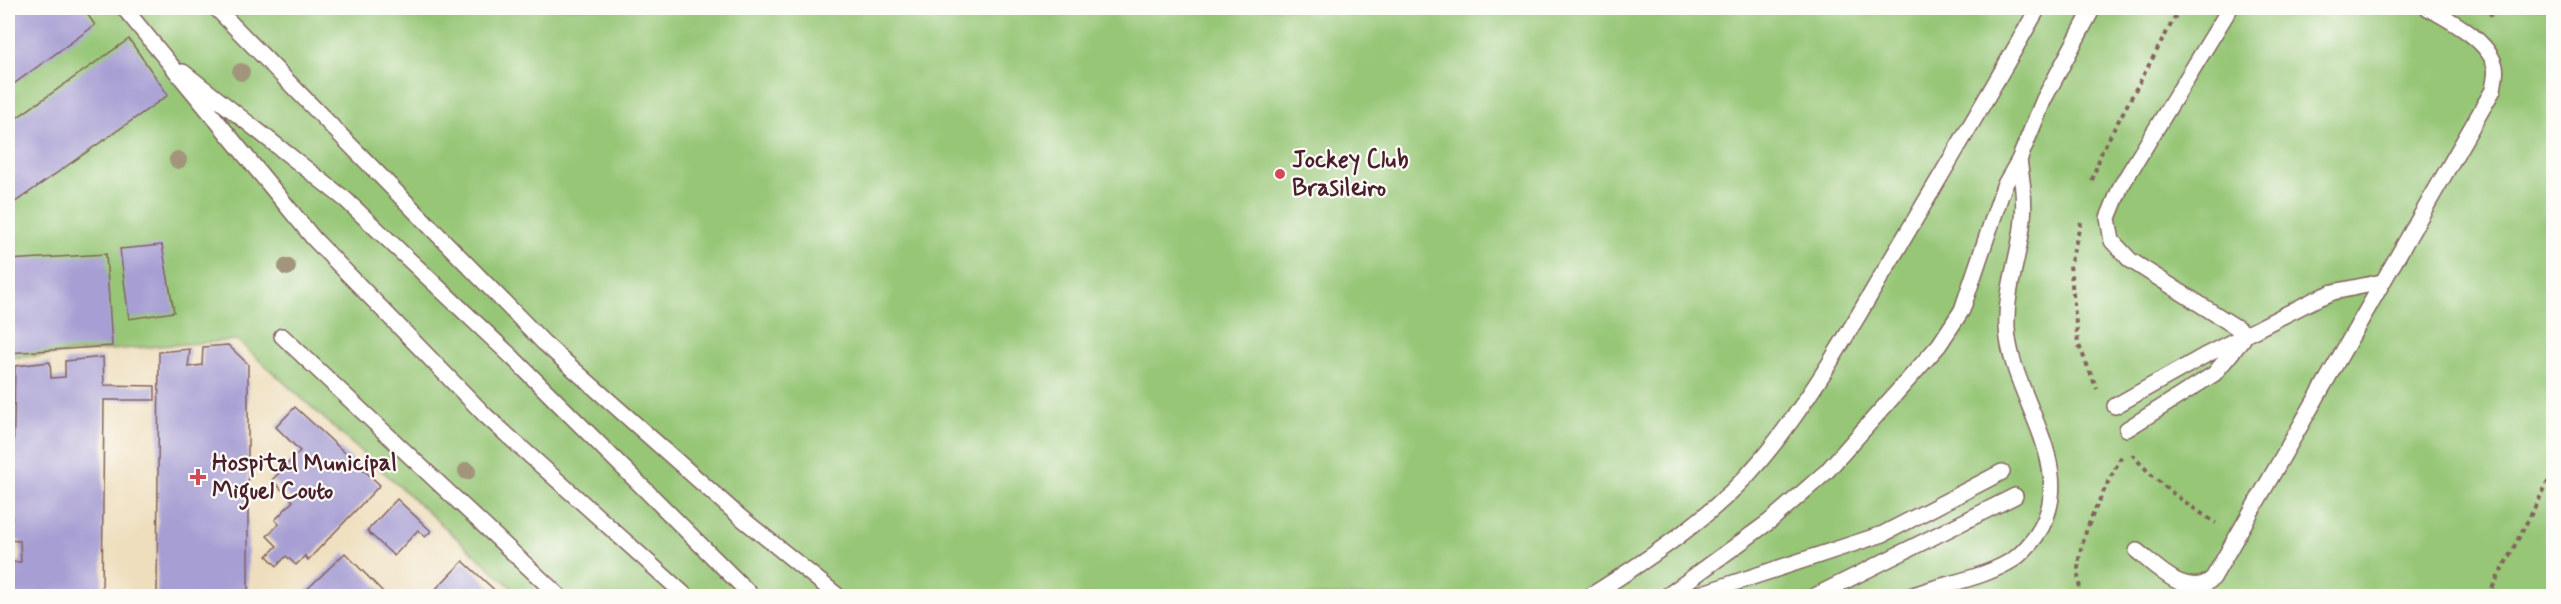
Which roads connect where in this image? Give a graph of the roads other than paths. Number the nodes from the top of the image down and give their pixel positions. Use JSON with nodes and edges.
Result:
{"nodes":[{"id":1,"x":124,"y":8,"type":"edge"},
{"id":2,"x":216,"y":8,"type":"edge"},
{"id":3,"x":2038,"y":8,"type":"edge"},
{"id":4,"x":2093,"y":8,"type":"edge"},
{"id":5,"x":2230,"y":8,"type":"edge"},
{"id":6,"x":2428,"y":8,"type":"edge"},
{"id":7,"x":160,"y":53,"type":"junction"},
{"id":8,"x":2019,"y":160,"type":"junction"},
{"id":9,"x":2382,"y":282,"type":"junction"},
{"id":10,"x":2247,"y":334,"type":"junction"},
{"id":11,"x":282,"y":336,"type":"dead end"},
{"id":12,"x":2115,"y":406,"type":"dead end"},
{"id":13,"x":2127,"y":429,"type":"dead end"},
{"id":14,"x":2002,"y":472,"type":"dead end"},
{"id":15,"x":2015,"y":496,"type":"dead end"},
{"id":16,"x":2136,"y":551,"type":"dead end"},
{"id":17,"x":559,"y":597,"type":"edge"},
{"id":18,"x":686,"y":597,"type":"edge"},
{"id":19,"x":752,"y":597,"type":"edge"},
{"id":20,"x":838,"y":597,"type":"edge"},
{"id":21,"x":1590,"y":597,"type":"edge"},
{"id":22,"x":1667,"y":597,"type":"edge"},
{"id":23,"x":1694,"y":597,"type":"edge"},
{"id":24,"x":1815,"y":597,"type":"edge"},
{"id":25,"x":1911,"y":597,"type":"edge"}],
"edges":[{"from":1,"to":7,"type":"lane"},
{"from":2,"to":20,"type":"lane"},
{"from":3,"to":21,"type":"lane"},
{"from":4,"to":8,"type":"lane"},
{"from":5,"to":10,"type":"lane"},
{"from":6,"to":9,"type":"lane"},
{"from":7,"to":18,"type":"lane"},
{"from":7,"to":19,"type":"lane"},
{"from":8,"to":22,"type":"lane"},
{"from":8,"to":25,"type":"lane"},
{"from":9,"to":10,"type":"lane"},
{"from":9,"to":16,"type":"lane"},
{"from":10,"to":12,"type":"lane"},
{"from":10,"to":13,"type":"lane"},
{"from":11,"to":17,"type":"lane"},
{"from":14,"to":23,"type":"lane"},
{"from":15,"to":24,"type":"lane"}]}
